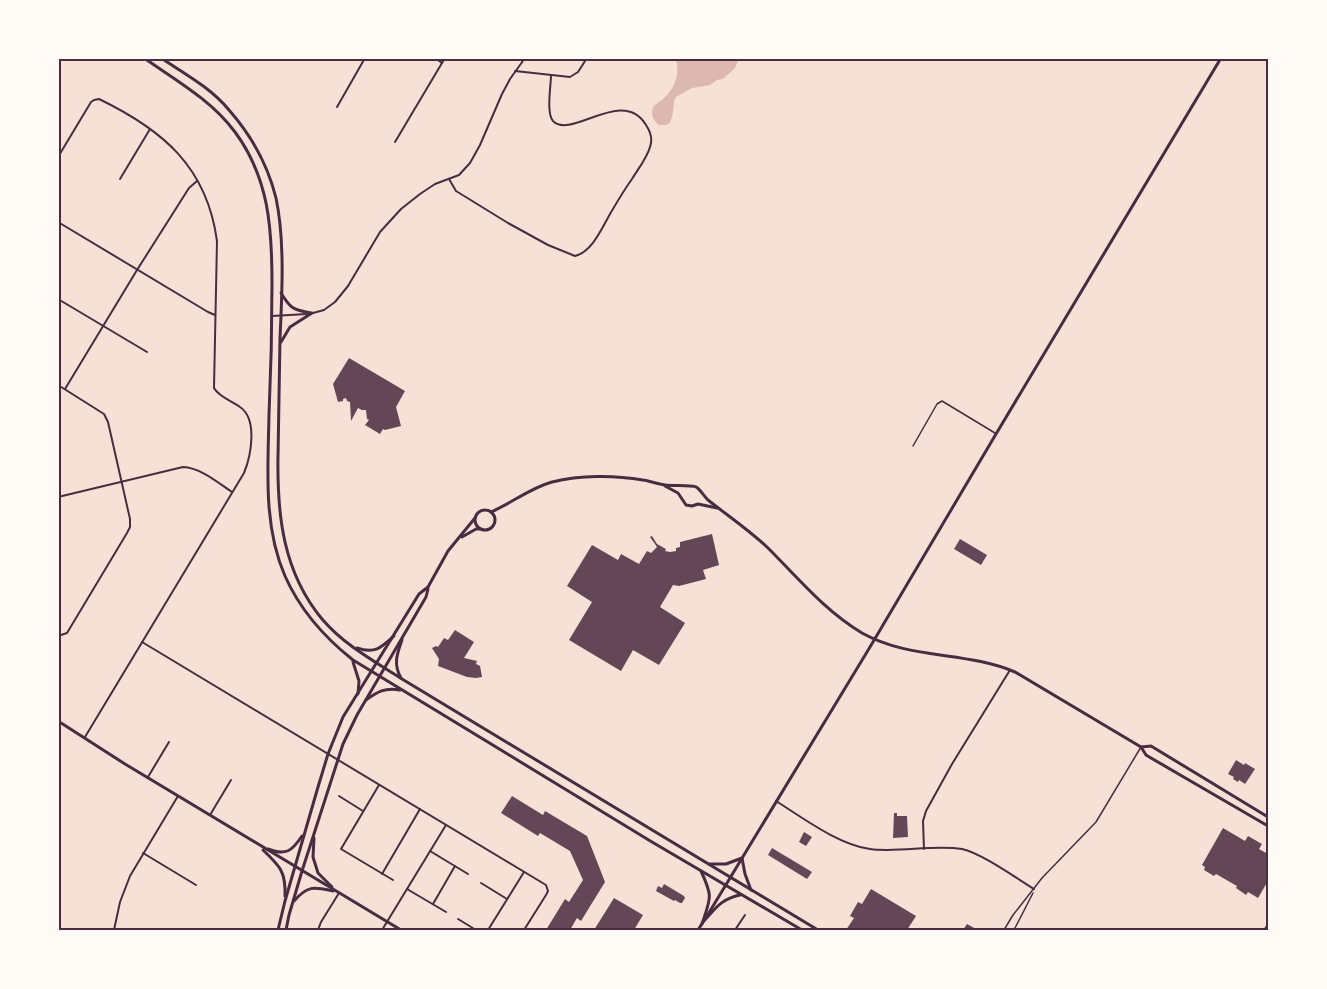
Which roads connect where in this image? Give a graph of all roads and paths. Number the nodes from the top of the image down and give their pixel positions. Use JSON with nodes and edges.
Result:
{"nodes":[{"id":1,"x":144,"y":58,"type":"edge"},
{"id":2,"x":365,"y":58,"type":"edge"},
{"id":3,"x":435,"y":58,"type":"edge"},
{"id":4,"x":445,"y":58,"type":"edge"},
{"id":5,"x":525,"y":58,"type":"edge"},
{"id":6,"x":587,"y":58,"type":"edge"},
{"id":7,"x":1221,"y":58,"type":"edge"},
{"id":8,"x":161,"y":59,"type":"edge"},
{"id":9,"x":442,"y":63,"type":"junction"},
{"id":10,"x":515,"y":71,"type":"junction"},
{"id":11,"x":551,"y":75,"type":"junction"},
{"id":12,"x":337,"y":107,"type":"dead end"},
{"id":13,"x":150,"y":129,"type":"junction"},
{"id":14,"x":395,"y":142,"type":"dead end"},
{"id":15,"x":58,"y":157,"type":"edge"},
{"id":16,"x":120,"y":179,"type":"dead end"},
{"id":17,"x":448,"y":179,"type":"junction"},
{"id":18,"x":197,"y":181,"type":"junction"},
{"id":19,"x":58,"y":222,"type":"edge"},
{"id":20,"x":137,"y":270,"type":"junction"},
{"id":21,"x":281,"y":292,"type":"junction"},
{"id":22,"x":58,"y":299,"type":"edge"},
{"id":23,"x":312,"y":313,"type":"junction"},
{"id":24,"x":215,"y":315,"type":"junction"},
{"id":25,"x":272,"y":316,"type":"junction"},
{"id":26,"x":281,"y":316,"type":"junction"},
{"id":27,"x":103,"y":326,"type":"junction"},
{"id":28,"x":280,"y":344,"type":"junction"},
{"id":29,"x":147,"y":352,"type":"dead end"},
{"id":30,"x":58,"y":385,"type":"edge"},
{"id":31,"x":65,"y":389,"type":"junction"},
{"id":32,"x":996,"y":434,"type":"junction"},
{"id":33,"x":913,"y":446,"type":"dead end"},
{"id":34,"x":122,"y":480,"type":"junction"},
{"id":35,"x":663,"y":485,"type":"junction"},
{"id":36,"x":686,"y":487,"type":"junction"},
{"id":37,"x":232,"y":492,"type":"junction"},
{"id":38,"x":701,"y":494,"type":"junction"},
{"id":39,"x":58,"y":497,"type":"edge"},
{"id":40,"x":681,"y":499,"type":"junction"},
{"id":41,"x":698,"y":504,"type":"junction"},
{"id":42,"x":503,"y":507,"type":"junction"},
{"id":43,"x":718,"y":508,"type":"junction"},
{"id":44,"x":491,"y":512,"type":"junction"},
{"id":45,"x":475,"y":518,"type":"junction"},
{"id":46,"x":495,"y":518,"type":"junction"},
{"id":47,"x":480,"y":529,"type":"junction"},
{"id":48,"x":458,"y":539,"type":"junction"},
{"id":49,"x":428,"y":587,"type":"junction"},
{"id":50,"x":58,"y":636,"type":"edge"},
{"id":51,"x":394,"y":636,"type":"junction"},
{"id":52,"x":875,"y":639,"type":"junction"},
{"id":53,"x":402,"y":640,"type":"junction"},
{"id":54,"x":142,"y":642,"type":"junction"},
{"id":55,"x":353,"y":647,"type":"junction"},
{"id":56,"x":353,"y":660,"type":"junction"},
{"id":57,"x":376,"y":663,"type":"junction"},
{"id":58,"x":385,"y":668,"type":"junction"},
{"id":59,"x":1010,"y":670,"type":"junction"},
{"id":60,"x":371,"y":671,"type":"junction"},
{"id":61,"x":380,"y":677,"type":"junction"},
{"id":62,"x":402,"y":679,"type":"junction"},
{"id":63,"x":404,"y":691,"type":"junction"},
{"id":64,"x":358,"y":694,"type":"junction"},
{"id":65,"x":366,"y":700,"type":"junction"},
{"id":66,"x":58,"y":721,"type":"edge"},
{"id":67,"x":84,"y":737,"type":"junction"},
{"id":68,"x":169,"y":742,"type":"dead end"},
{"id":69,"x":1141,"y":747,"type":"junction"},
{"id":70,"x":328,"y":754,"type":"junction"},
{"id":71,"x":337,"y":760,"type":"junction"},
{"id":72,"x":148,"y":777,"type":"junction"},
{"id":73,"x":231,"y":780,"type":"dead end"},
{"id":74,"x":379,"y":785,"type":"junction"},
{"id":75,"x":178,"y":796,"type":"junction"},
{"id":76,"x":339,"y":796,"type":"dead end"},
{"id":77,"x":776,"y":801,"type":"junction"},
{"id":78,"x":420,"y":809,"type":"junction"},
{"id":79,"x":363,"y":811,"type":"junction"},
{"id":80,"x":210,"y":815,"type":"junction"},
{"id":81,"x":1269,"y":817,"type":"edge"},
{"id":82,"x":446,"y":825,"type":"junction"},
{"id":83,"x":1269,"y":826,"type":"edge"},
{"id":84,"x":305,"y":832,"type":"junction"},
{"id":85,"x":314,"y":833,"type":"junction"},
{"id":86,"x":257,"y":844,"type":"junction"},
{"id":87,"x":924,"y":849,"type":"junction"},
{"id":88,"x":430,"y":851,"type":"junction"},
{"id":89,"x":143,"y":853,"type":"junction"},
{"id":90,"x":742,"y":858,"type":"junction"},
{"id":91,"x":707,"y":864,"type":"junction"},
{"id":92,"x":455,"y":866,"type":"junction"},
{"id":93,"x":295,"y":867,"type":"junction"},
{"id":94,"x":700,"y":870,"type":"junction"},
{"id":95,"x":302,"y":871,"type":"junction"},
{"id":96,"x":524,"y":872,"type":"junction"},
{"id":97,"x":382,"y":874,"type":"junction"},
{"id":98,"x":468,"y":874,"type":"dead end"},
{"id":99,"x":730,"y":878,"type":"junction"},
{"id":100,"x":393,"y":880,"type":"dead end"},
{"id":101,"x":481,"y":883,"type":"dead end"},
{"id":102,"x":196,"y":885,"type":"dead end"},
{"id":103,"x":726,"y":886,"type":"junction"},
{"id":104,"x":407,"y":889,"type":"junction"},
{"id":105,"x":1034,"y":889,"type":"junction"},
{"id":106,"x":751,"y":891,"type":"junction"},
{"id":107,"x":338,"y":893,"type":"junction"},
{"id":108,"x":741,"y":894,"type":"junction"},
{"id":109,"x":507,"y":899,"type":"junction"},
{"id":110,"x":285,"y":901,"type":"junction"},
{"id":111,"x":293,"y":902,"type":"junction"},
{"id":112,"x":433,"y":904,"type":"junction"},
{"id":113,"x":446,"y":912,"type":"dead end"},
{"id":114,"x":745,"y":915,"type":"dead end"},
{"id":115,"x":458,"y":919,"type":"dead end"},
{"id":116,"x":387,"y":923,"type":"junction"},
{"id":117,"x":702,"y":924,"type":"junction"},
{"id":118,"x":1269,"y":925,"type":"edge"},
{"id":119,"x":114,"y":930,"type":"edge"},
{"id":120,"x":278,"y":930,"type":"edge"},
{"id":121,"x":286,"y":930,"type":"edge"},
{"id":122,"x":318,"y":930,"type":"edge"},
{"id":123,"x":382,"y":930,"type":"edge"},
{"id":124,"x":401,"y":930,"type":"edge"},
{"id":125,"x":476,"y":930,"type":"edge"},
{"id":126,"x":488,"y":930,"type":"edge"},
{"id":127,"x":524,"y":930,"type":"edge"},
{"id":128,"x":698,"y":930,"type":"edge"},
{"id":129,"x":735,"y":930,"type":"edge"},
{"id":130,"x":802,"y":930,"type":"edge"},
{"id":131,"x":818,"y":930,"type":"edge"},
{"id":132,"x":1004,"y":930,"type":"edge"},
{"id":133,"x":1014,"y":930,"type":"edge"},
{"id":134,"x":1265,"y":930,"type":"edge"}],
"edges":[{"from":1,"to":25,"type":"street"},
{"from":2,"to":12,"type":"street"},
{"from":3,"to":9,"type":"street"},
{"from":4,"to":9,"type":"street"},
{"from":5,"to":10,"type":"street"},
{"from":6,"to":11,"type":"street"},
{"from":7,"to":32,"type":"street"},
{"from":8,"to":21,"type":"street"},
{"from":9,"to":14,"type":"street"},
{"from":10,"to":11,"type":"street"},
{"from":10,"to":17,"type":"street"},
{"from":11,"to":17,"type":"street"},
{"from":13,"to":15,"type":"street"},
{"from":13,"to":16,"type":"street"},
{"from":13,"to":18,"type":"street"},
{"from":17,"to":23,"type":"street"},
{"from":18,"to":20,"type":"street"},
{"from":18,"to":24,"type":"street"},
{"from":19,"to":20,"type":"street"},
{"from":20,"to":24,"type":"street"},
{"from":20,"to":27,"type":"street"},
{"from":21,"to":23,"type":"street"},
{"from":21,"to":26,"type":"street"},
{"from":22,"to":27,"type":"street"},
{"from":23,"to":26,"type":"street"},
{"from":23,"to":28,"type":"street"},
{"from":24,"to":37,"type":"street"},
{"from":25,"to":26,"type":"street"},
{"from":25,"to":56,"type":"street"},
{"from":26,"to":28,"type":"street"},
{"from":27,"to":29,"type":"street"},
{"from":27,"to":31,"type":"street"},
{"from":28,"to":55,"type":"street"},
{"from":30,"to":31,"type":"street"},
{"from":31,"to":34,"type":"street"},
{"from":32,"to":33,"type":"lane"},
{"from":32,"to":52,"type":"street"},
{"from":34,"to":37,"type":"street"},
{"from":34,"to":39,"type":"street"},
{"from":34,"to":50,"type":"street"},
{"from":35,"to":36,"type":"street"},
{"from":35,"to":40,"type":"street"},
{"from":35,"to":42,"type":"street"},
{"from":36,"to":38,"type":"street"},
{"from":36,"to":40,"type":"street"},
{"from":37,"to":54,"type":"street"},
{"from":38,"to":41,"type":"street"},
{"from":38,"to":43,"type":"street"},
{"from":40,"to":41,"type":"street"},
{"from":41,"to":43,"type":"street"},
{"from":42,"to":44,"type":"street"},
{"from":42,"to":46,"type":"street"},
{"from":43,"to":52,"type":"street"},
{"from":44,"to":45,"type":"street"},
{"from":44,"to":46,"type":"street"},
{"from":45,"to":47,"type":"street"},
{"from":45,"to":48,"type":"street"},
{"from":46,"to":47,"type":"street"},
{"from":47,"to":48,"type":"street"},
{"from":48,"to":49,"type":"street"},
{"from":49,"to":51,"type":"street"},
{"from":49,"to":53,"type":"street"},
{"from":51,"to":55,"type":"street"},
{"from":51,"to":57,"type":"street"},
{"from":52,"to":59,"type":"street"},
{"from":52,"to":77,"type":"street"},
{"from":53,"to":58,"type":"street"},
{"from":53,"to":62,"type":"street"},
{"from":54,"to":67,"type":"street"},
{"from":54,"to":70,"type":"street"},
{"from":55,"to":57,"type":"street"},
{"from":56,"to":60,"type":"street"},
{"from":56,"to":64,"type":"street"},
{"from":57,"to":58,"type":"street"},
{"from":57,"to":60,"type":"street"},
{"from":58,"to":61,"type":"street"},
{"from":58,"to":62,"type":"street"},
{"from":59,"to":69,"type":"street"},
{"from":59,"to":87,"type":"street"},
{"from":60,"to":61,"type":"street"},
{"from":60,"to":64,"type":"street"},
{"from":61,"to":63,"type":"street"},
{"from":61,"to":65,"type":"street"},
{"from":62,"to":91,"type":"street"},
{"from":63,"to":65,"type":"street"},
{"from":63,"to":94,"type":"street"},
{"from":64,"to":70,"type":"street"},
{"from":65,"to":71,"type":"street"},
{"from":66,"to":67,"type":"street"},
{"from":67,"to":72,"type":"street"},
{"from":68,"to":72,"type":"street"},
{"from":69,"to":81,"type":"street"},
{"from":69,"to":83,"type":"street"},
{"from":69,"to":105,"type":"lane"},
{"from":70,"to":71,"type":"street"},
{"from":70,"to":84,"type":"street"},
{"from":71,"to":74,"type":"street"},
{"from":71,"to":85,"type":"street"},
{"from":72,"to":75,"type":"street"},
{"from":73,"to":80,"type":"street"},
{"from":74,"to":78,"type":"street"},
{"from":74,"to":79,"type":"street"},
{"from":75,"to":80,"type":"street"},
{"from":75,"to":89,"type":"street"},
{"from":76,"to":79,"type":"street"},
{"from":77,"to":87,"type":"street"},
{"from":77,"to":90,"type":"street"},
{"from":78,"to":82,"type":"street"},
{"from":78,"to":97,"type":"street"},
{"from":79,"to":97,"type":"street"},
{"from":80,"to":86,"type":"street"},
{"from":82,"to":88,"type":"street"},
{"from":82,"to":96,"type":"street"},
{"from":84,"to":86,"type":"street"},
{"from":84,"to":93,"type":"street"},
{"from":85,"to":95,"type":"street"},
{"from":85,"to":107,"type":"street"},
{"from":86,"to":93,"type":"street"},
{"from":86,"to":110,"type":"street"},
{"from":87,"to":105,"type":"street"},
{"from":88,"to":92,"type":"street"},
{"from":88,"to":104,"type":"street"},
{"from":89,"to":102,"type":"street"},
{"from":89,"to":119,"type":"street"},
{"from":90,"to":91,"type":"street"},
{"from":90,"to":99,"type":"street"},
{"from":90,"to":106,"type":"street"},
{"from":91,"to":99,"type":"street"},
{"from":92,"to":98,"type":"street"},
{"from":92,"to":112,"type":"street"},
{"from":93,"to":95,"type":"street"},
{"from":93,"to":110,"type":"street"},
{"from":94,"to":103,"type":"street"},
{"from":94,"to":117,"type":"street"},
{"from":95,"to":107,"type":"street"},
{"from":95,"to":111,"type":"street"},
{"from":96,"to":109,"type":"street"},
{"from":96,"to":127,"type":"street"},
{"from":97,"to":100,"type":"street"},
{"from":99,"to":103,"type":"street"},
{"from":99,"to":106,"type":"street"},
{"from":101,"to":109,"type":"street"},
{"from":103,"to":108,"type":"street"},
{"from":103,"to":117,"type":"street"},
{"from":104,"to":112,"type":"street"},
{"from":104,"to":116,"type":"street"},
{"from":105,"to":132,"type":"lane"},
{"from":105,"to":133,"type":"lane"},
{"from":106,"to":131,"type":"street"},
{"from":107,"to":111,"type":"street"},
{"from":107,"to":116,"type":"street"},
{"from":107,"to":122,"type":"street"},
{"from":108,"to":117,"type":"street"},
{"from":108,"to":130,"type":"street"},
{"from":109,"to":126,"type":"street"},
{"from":110,"to":120,"type":"street"},
{"from":111,"to":121,"type":"street"},
{"from":112,"to":113,"type":"street"},
{"from":114,"to":129,"type":"street"},
{"from":115,"to":125,"type":"street"},
{"from":116,"to":123,"type":"street"},
{"from":116,"to":124,"type":"street"},
{"from":117,"to":128,"type":"street"},
{"from":118,"to":134,"type":"street"}]}
